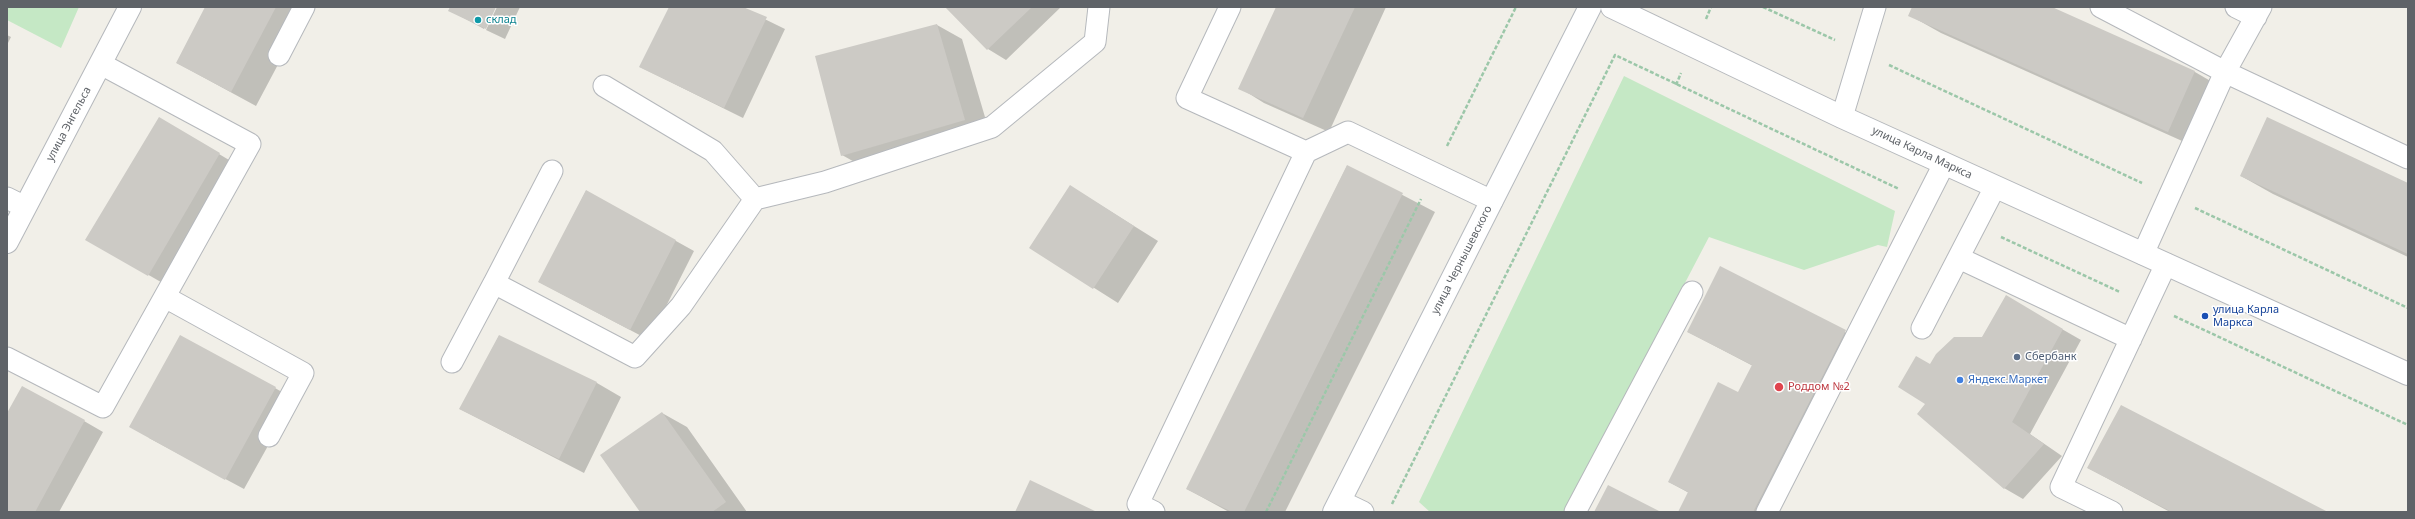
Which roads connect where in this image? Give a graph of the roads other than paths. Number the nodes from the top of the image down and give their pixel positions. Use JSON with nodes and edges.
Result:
{"nodes":[{"id":1,"x":130,"y":7,"type":"edge"},
{"id":2,"x":304,"y":7,"type":"edge"},
{"id":3,"x":1098,"y":7,"type":"edge"},
{"id":4,"x":1230,"y":7,"type":"edge"},
{"id":5,"x":1590,"y":7,"type":"edge"},
{"id":6,"x":1612,"y":7,"type":"edge"},
{"id":7,"x":1875,"y":7,"type":"edge"},
{"id":8,"x":2101,"y":7,"type":"edge"},
{"id":9,"x":2236,"y":7,"type":"edge"},
{"id":10,"x":2259,"y":12,"type":"edge"},
{"id":11,"x":279,"y":55,"type":"dead end"},
{"id":12,"x":101,"y":64,"type":"junction"},
{"id":13,"x":2225,"y":72,"type":"junction"},
{"id":14,"x":604,"y":86,"type":"dead end"},
{"id":15,"x":1842,"y":117,"type":"junction"},
{"id":16,"x":1306,"y":152,"type":"junction"},
{"id":17,"x":2408,"y":158,"type":"edge"},
{"id":18,"x":1944,"y":164,"type":"junction"},
{"id":19,"x":552,"y":171,"type":"dead end"},
{"id":20,"x":1995,"y":187,"type":"junction"},
{"id":21,"x":755,"y":199,"type":"junction"},
{"id":22,"x":1492,"y":201,"type":"junction"},
{"id":23,"x":16,"y":203,"type":"edge"},
{"id":24,"x":7,"y":242,"type":"edge"},
{"id":25,"x":2143,"y":254,"type":"junction"},
{"id":26,"x":1959,"y":258,"type":"junction"},
{"id":27,"x":2166,"y":264,"type":"junction"},
{"id":28,"x":494,"y":283,"type":"junction"},
{"id":29,"x":1692,"y":292,"type":"dead end"},
{"id":30,"x":164,"y":297,"type":"junction"},
{"id":31,"x":1922,"y":328,"type":"dead end"},
{"id":32,"x":2131,"y":339,"type":"junction"},
{"id":33,"x":7,"y":358,"type":"edge"},
{"id":34,"x":452,"y":362,"type":"dead end"},
{"id":35,"x":2408,"y":374,"type":"edge"},
{"id":36,"x":269,"y":436,"type":"dead end"},
{"id":37,"x":1337,"y":506,"type":"edge"},
{"id":38,"x":1154,"y":512,"type":"edge"},
{"id":39,"x":1363,"y":512,"type":"edge"},
{"id":40,"x":1575,"y":512,"type":"edge"},
{"id":41,"x":1767,"y":512,"type":"edge"},
{"id":42,"x":2112,"y":512,"type":"edge"}],
"edges":[{"from":1,"to":12,"type":"street","name":"улица Энгельса"},
{"from":2,"to":11,"type":"lane"},
{"from":3,"to":21,"type":"lane"},
{"from":4,"to":16,"type":"lane"},
{"from":5,"to":22,"type":"street","name":"улица Чернышевского"},
{"from":6,"to":15,"type":"street","name":"улица Карла Маркса"},
{"from":7,"to":15,"type":"lane"},
{"from":8,"to":13,"type":"lane"},
{"from":9,"to":10,"type":"lane"},
{"from":10,"to":13,"type":"lane"},
{"from":12,"to":23,"type":"street","name":"улица Энгельса"},
{"from":12,"to":30,"type":"lane"},
{"from":13,"to":17,"type":"lane"},
{"from":13,"to":25,"type":"lane"},
{"from":14,"to":21,"type":"lane"},
{"from":15,"to":18,"type":"street","name":"улица Карла Маркса"},
{"from":16,"to":22,"type":"lane"},
{"from":16,"to":38,"type":"lane"},
{"from":18,"to":20,"type":"street","name":"улица Карла Маркса"},
{"from":18,"to":41,"type":"lane"},
{"from":19,"to":28,"type":"lane"},
{"from":20,"to":25,"type":"street","name":"улица Карла Маркса"},
{"from":20,"to":26,"type":"lane"},
{"from":21,"to":28,"type":"lane"},
{"from":22,"to":37,"type":"street","name":"улица Чернышевского"},
{"from":23,"to":24,"type":"street","name":"улица Энгельса"},
{"from":25,"to":27,"type":"street","name":"улица Карла Маркса"},
{"from":26,"to":31,"type":"lane"},
{"from":26,"to":32,"type":"lane"},
{"from":27,"to":32,"type":"lane"},
{"from":27,"to":35,"type":"street","name":"улица Карла Маркса"},
{"from":28,"to":34,"type":"lane"},
{"from":29,"to":40,"type":"lane"},
{"from":30,"to":33,"type":"lane"},
{"from":30,"to":36,"type":"lane"},
{"from":32,"to":42,"type":"lane"},
{"from":37,"to":39,"type":"lane"}]}
